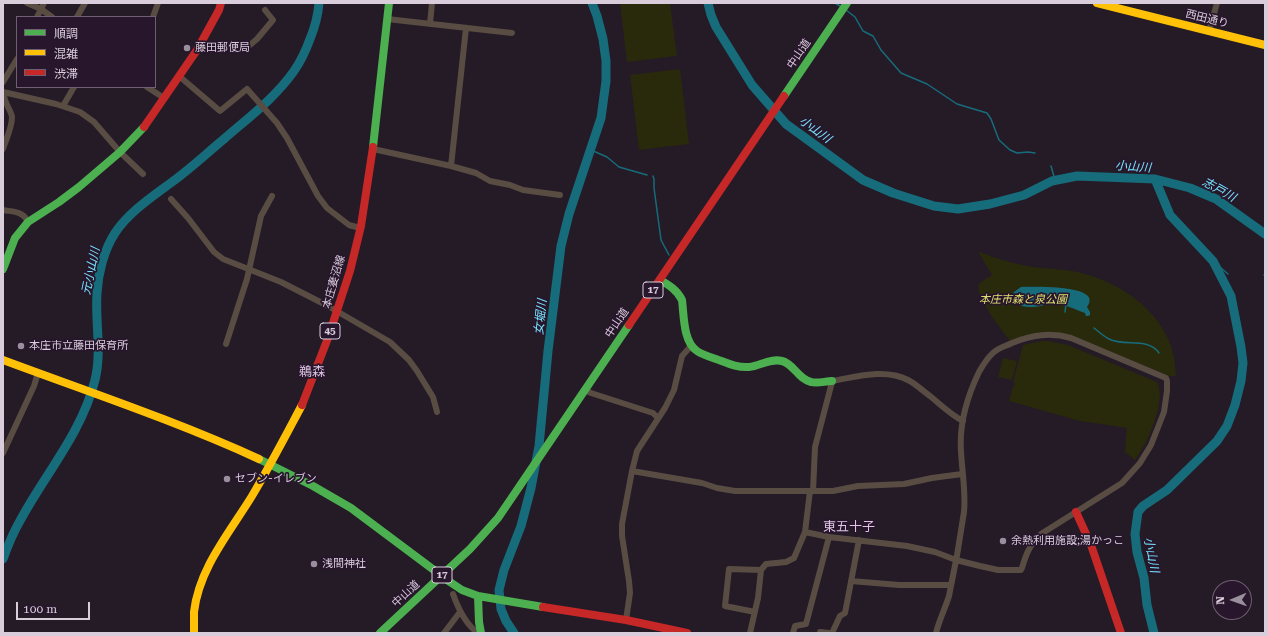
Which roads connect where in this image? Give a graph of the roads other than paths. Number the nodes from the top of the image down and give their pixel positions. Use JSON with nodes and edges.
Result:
{"nodes":[{"id":1,"x":27,"y":3,"type":"edge"},
{"id":2,"x":44,"y":3,"type":"edge"},
{"id":3,"x":85,"y":3,"type":"edge"},
{"id":4,"x":158,"y":3,"type":"edge"},
{"id":5,"x":221,"y":3,"type":"edge"},
{"id":6,"x":389,"y":3,"type":"edge"},
{"id":7,"x":432,"y":3,"type":"edge"},
{"id":8,"x":1097,"y":3,"type":"edge"},
{"id":9,"x":1217,"y":3,"type":"edge"},
{"id":10,"x":844,"y":7,"type":"edge"},
{"id":11,"x":41,"y":9,"type":"junction"},
{"id":12,"x":264,"y":10,"type":"dead end"},
{"id":13,"x":38,"y":16,"type":"edge"},
{"id":14,"x":51,"y":16,"type":"edge"},
{"id":15,"x":78,"y":16,"type":"edge"},
{"id":16,"x":153,"y":16,"type":"edge"},
{"id":17,"x":387,"y":20,"type":"junction"},
{"id":18,"x":430,"y":24,"type":"junction"},
{"id":19,"x":466,"y":28,"type":"junction"},
{"id":20,"x":1210,"y":31,"type":"junction"},
{"id":21,"x":512,"y":33,"type":"dead end"},
{"id":22,"x":250,"y":45,"type":"dead end"},
{"id":23,"x":1265,"y":45,"type":"edge"},
{"id":24,"x":16,"y":61,"type":"edge"},
{"id":25,"x":179,"y":76,"type":"junction"},
{"id":26,"x":3,"y":82,"type":"edge"},
{"id":27,"x":73,"y":88,"type":"edge"},
{"id":28,"x":149,"y":88,"type":"edge"},
{"id":29,"x":4,"y":93,"type":"edge"},
{"id":30,"x":164,"y":98,"type":"junction"},
{"id":31,"x":63,"y":106,"type":"junction"},
{"id":32,"x":3,"y":149,"type":"edge"},
{"id":33,"x":373,"y":149,"type":"junction"},
{"id":34,"x":120,"y":152,"type":"junction"},
{"id":35,"x":451,"y":166,"type":"junction"},
{"id":36,"x":144,"y":174,"type":"dead end"},
{"id":37,"x":560,"y":195,"type":"dead end"},
{"id":38,"x":272,"y":196,"type":"dead end"},
{"id":39,"x":170,"y":199,"type":"dead end"},
{"id":40,"x":3,"y":210,"type":"edge"},
{"id":41,"x":28,"y":222,"type":"junction"},
{"id":42,"x":360,"y":228,"type":"junction"},
{"id":43,"x":3,"y":269,"type":"edge"},
{"id":44,"x":249,"y":270,"type":"junction"},
{"id":45,"x":660,"y":280,"type":"junction"},
{"id":46,"x":337,"y":312,"type":"junction"},
{"id":47,"x":226,"y":344,"type":"dead end"},
{"id":48,"x":691,"y":346,"type":"junction"},
{"id":49,"x":3,"y":360,"type":"edge"},
{"id":50,"x":38,"y":373,"type":"junction"},
{"id":51,"x":832,"y":380,"type":"junction"},
{"id":52,"x":585,"y":390,"type":"junction"},
{"id":53,"x":437,"y":412,"type":"dead end"},
{"id":54,"x":658,"y":418,"type":"junction"},
{"id":55,"x":963,"y":421,"type":"junction"},
{"id":56,"x":3,"y":453,"type":"edge"},
{"id":57,"x":269,"y":464,"type":"junction"},
{"id":58,"x":632,"y":471,"type":"junction"},
{"id":59,"x":962,"y":474,"type":"junction"},
{"id":60,"x":812,"y":491,"type":"junction"},
{"id":61,"x":1076,"y":512,"type":"junction"},
{"id":62,"x":805,"y":532,"type":"junction"},
{"id":63,"x":829,"y":537,"type":"junction"},
{"id":64,"x":859,"y":540,"type":"junction"},
{"id":65,"x":956,"y":560,"type":"junction"},
{"id":66,"x":762,"y":570,"type":"junction"},
{"id":67,"x":441,"y":576,"type":"junction"},
{"id":68,"x":851,"y":581,"type":"junction"},
{"id":69,"x":951,"y":585,"type":"junction"},
{"id":70,"x":453,"y":594,"type":"dead end"},
{"id":71,"x":482,"y":596,"type":"junction"},
{"id":72,"x":460,"y":612,"type":"junction"},
{"id":73,"x":755,"y":612,"type":"junction"},
{"id":74,"x":626,"y":620,"type":"junction"},
{"id":75,"x":683,"y":632,"type":"edge"},
{"id":76,"x":194,"y":633,"type":"edge"},
{"id":77,"x":380,"y":633,"type":"edge"},
{"id":78,"x":444,"y":633,"type":"edge"},
{"id":79,"x":478,"y":633,"type":"edge"},
{"id":80,"x":481,"y":633,"type":"edge"},
{"id":81,"x":750,"y":633,"type":"edge"},
{"id":82,"x":793,"y":633,"type":"edge"},
{"id":83,"x":820,"y":633,"type":"edge"},
{"id":84,"x":830,"y":633,"type":"edge"},
{"id":85,"x":936,"y":633,"type":"edge"},
{"id":86,"x":1122,"y":633,"type":"edge"}],
"edges":[{"from":1,"to":11,"type":"street"},
{"from":2,"to":11,"type":"street"},
{"from":3,"to":15,"type":"street"},
{"from":4,"to":16,"type":"street"},
{"from":5,"to":25,"type":"main road"},
{"from":6,"to":17,"type":"main road","name":"本庄妻沼線","number":"45"},
{"from":7,"to":18,"type":"street"},
{"from":8,"to":20,"type":"main road","name":"西田通り"},
{"from":9,"to":20,"type":"street"},
{"from":10,"to":45,"type":"main road","name":"中山道","number":"17"},
{"from":11,"to":13,"type":"street"},
{"from":11,"to":14,"type":"street"},
{"from":12,"to":22,"type":"street"},
{"from":17,"to":18,"type":"street"},
{"from":17,"to":33,"type":"main road","name":"本庄妻沼線","number":"45"},
{"from":18,"to":19,"type":"street"},
{"from":19,"to":21,"type":"street"},
{"from":19,"to":35,"type":"street"},
{"from":20,"to":23,"type":"main road","name":"西田通り"},
{"from":24,"to":26,"type":"street"},
{"from":25,"to":30,"type":"main road"},
{"from":25,"to":42,"type":"street"},
{"from":27,"to":31,"type":"street"},
{"from":28,"to":30,"type":"street"},
{"from":29,"to":31,"type":"street"},
{"from":29,"to":32,"type":"street"},
{"from":30,"to":34,"type":"main road"},
{"from":31,"to":34,"type":"street"},
{"from":33,"to":35,"type":"street"},
{"from":33,"to":42,"type":"main road","name":"本庄妻沼線","number":"45"},
{"from":34,"to":36,"type":"street"},
{"from":34,"to":41,"type":"main road"},
{"from":35,"to":37,"type":"street"},
{"from":38,"to":44,"type":"street"},
{"from":39,"to":44,"type":"street"},
{"from":40,"to":41,"type":"street"},
{"from":41,"to":43,"type":"main road"},
{"from":42,"to":46,"type":"main road","name":"本庄妻沼線","number":"45"},
{"from":44,"to":46,"type":"street"},
{"from":44,"to":47,"type":"street"},
{"from":45,"to":48,"type":"main road"},
{"from":45,"to":52,"type":"main road","name":"中山道","number":"17"},
{"from":46,"to":53,"type":"street"},
{"from":46,"to":57,"type":"main road","name":"本庄妻沼線","number":"45"},
{"from":48,"to":51,"type":"main road"},
{"from":48,"to":54,"type":"street"},
{"from":49,"to":50,"type":"main road"},
{"from":50,"to":56,"type":"street"},
{"from":50,"to":57,"type":"main road"},
{"from":51,"to":55,"type":"street"},
{"from":51,"to":60,"type":"street"},
{"from":52,"to":54,"type":"street"},
{"from":52,"to":67,"type":"main road","name":"中山道","number":"17"},
{"from":54,"to":58,"type":"street"},
{"from":55,"to":59,"type":"street"},
{"from":55,"to":61,"type":"street"},
{"from":57,"to":67,"type":"main road"},
{"from":57,"to":76,"type":"main road","name":"本庄妻沼線","number":"45"},
{"from":58,"to":60,"type":"street"},
{"from":58,"to":74,"type":"street"},
{"from":59,"to":60,"type":"street"},
{"from":59,"to":65,"type":"street"},
{"from":60,"to":62,"type":"street"},
{"from":61,"to":65,"type":"street"},
{"from":61,"to":86,"type":"main road"},
{"from":62,"to":63,"type":"street"},
{"from":62,"to":66,"type":"street"},
{"from":63,"to":64,"type":"street"},
{"from":63,"to":82,"type":"street"},
{"from":64,"to":65,"type":"street"},
{"from":64,"to":68,"type":"street"},
{"from":65,"to":69,"type":"street"},
{"from":66,"to":73,"type":"street"},
{"from":66,"to":73,"type":"street"},
{"from":67,"to":71,"type":"main road"},
{"from":67,"to":77,"type":"main road","name":"中山道","number":"17"},
{"from":68,"to":69,"type":"street"},
{"from":68,"to":84,"type":"street"},
{"from":69,"to":85,"type":"street"},
{"from":70,"to":72,"type":"street"},
{"from":71,"to":74,"type":"main road"},
{"from":71,"to":80,"type":"main road"},
{"from":72,"to":78,"type":"street"},
{"from":72,"to":79,"type":"street"},
{"from":73,"to":81,"type":"street"},
{"from":74,"to":75,"type":"main road"},
{"from":83,"to":84,"type":"street"}]}
